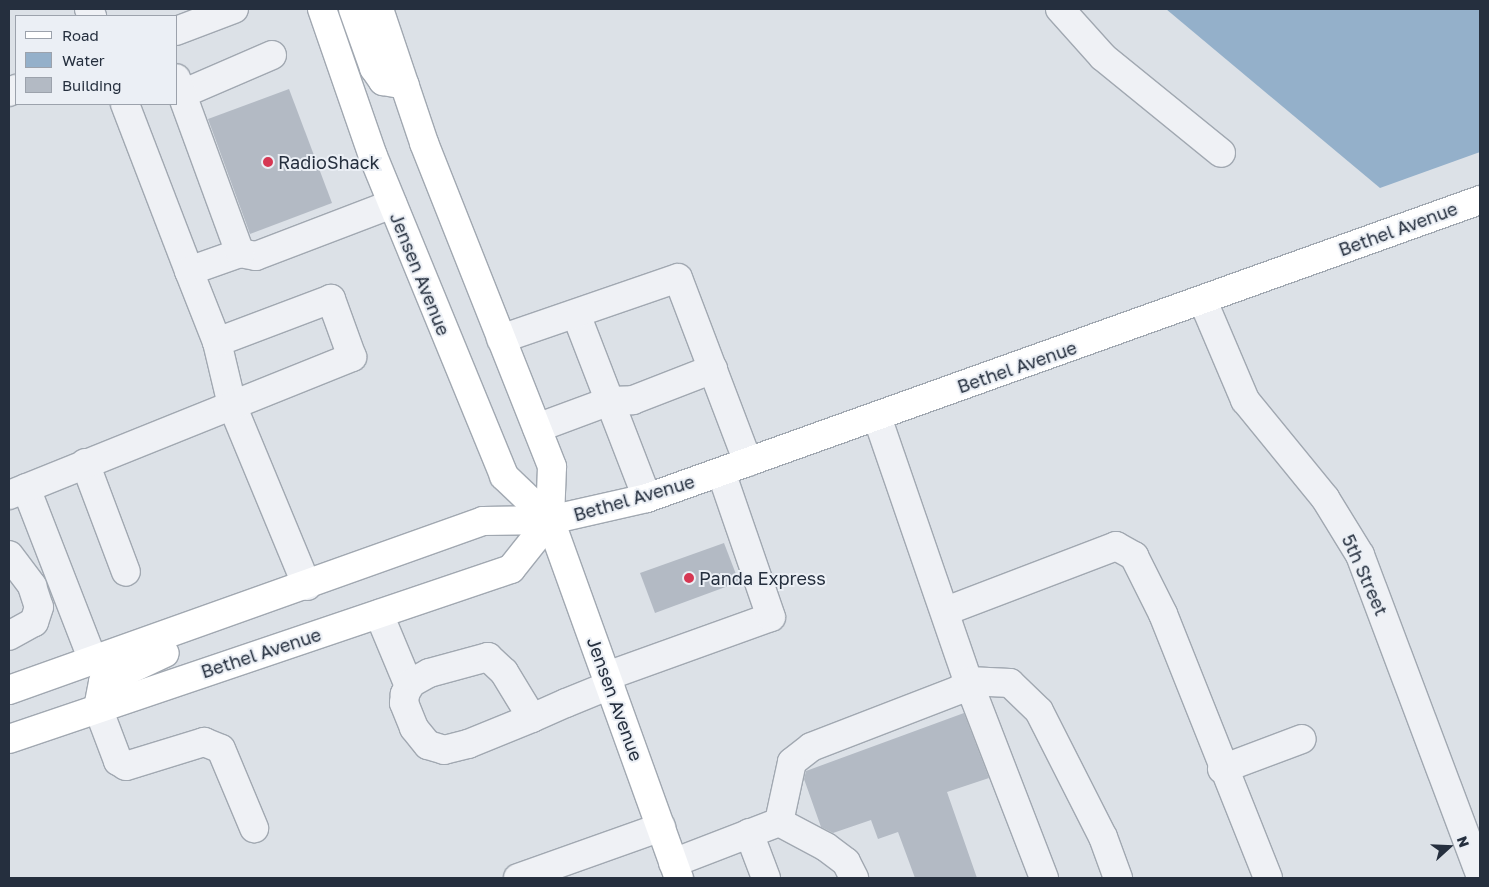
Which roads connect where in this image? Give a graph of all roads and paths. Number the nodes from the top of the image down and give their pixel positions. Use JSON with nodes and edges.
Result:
{"nodes":[{"id":1,"x":234,"y":9,"type":"edge"},
{"id":2,"x":322,"y":9,"type":"edge"},
{"id":3,"x":353,"y":9,"type":"edge"},
{"id":4,"x":379,"y":9,"type":"edge"},
{"id":5,"x":1060,"y":9,"type":"edge"},
{"id":6,"x":178,"y":29,"type":"edge"},
{"id":7,"x":272,"y":55,"type":"dead end"},
{"id":8,"x":405,"y":85,"type":"junction"},
{"id":9,"x":179,"y":86,"type":"edge"},
{"id":10,"x":124,"y":105,"type":"edge"},
{"id":11,"x":1221,"y":153,"type":"dead end"},
{"id":12,"x":1480,"y":200,"type":"edge"},
{"id":13,"x":392,"y":204,"type":"junction"},
{"id":14,"x":240,"y":253,"type":"junction"},
{"id":15,"x":189,"y":271,"type":"junction"},
{"id":16,"x":1203,"y":301,"type":"junction"},
{"id":17,"x":576,"y":314,"type":"junction"},
{"id":18,"x":501,"y":339,"type":"junction"},
{"id":19,"x":217,"y":342,"type":"junction"},
{"id":20,"x":713,"y":369,"type":"junction"},
{"id":21,"x":610,"y":402,"type":"junction"},
{"id":22,"x":232,"y":405,"type":"junction"},
{"id":23,"x":877,"y":416,"type":"junction"},
{"id":24,"x":537,"y":428,"type":"junction"},
{"id":25,"x":748,"y":462,"type":"junction"},
{"id":26,"x":85,"y":464,"type":"junction"},
{"id":27,"x":721,"y":472,"type":"junction"},
{"id":28,"x":17,"y":491,"type":"edge"},
{"id":29,"x":647,"y":498,"type":"junction"},
{"id":30,"x":550,"y":520,"type":"junction"},
{"id":31,"x":9,"y":555,"type":"edge"},
{"id":32,"x":126,"y":572,"type":"dead end"},
{"id":33,"x":307,"y":586,"type":"junction"},
{"id":34,"x":946,"y":610,"type":"junction"},
{"id":35,"x":380,"y":614,"type":"junction"},
{"id":36,"x":218,"y":616,"type":"junction"},
{"id":37,"x":9,"y":636,"type":"edge"},
{"id":38,"x":93,"y":661,"type":"junction"},
{"id":39,"x":968,"y":680,"type":"junction"},
{"id":40,"x":609,"y":681,"type":"junction"},
{"id":41,"x":409,"y":686,"type":"junction"},
{"id":42,"x":9,"y":690,"type":"edge"},
{"id":43,"x":98,"y":708,"type":"junction"},
{"id":44,"x":532,"y":718,"type":"junction"},
{"id":45,"x":9,"y":739,"type":"edge"},
{"id":46,"x":1302,"y":739,"type":"dead end"},
{"id":47,"x":1222,"y":769,"type":"junction"},
{"id":48,"x":779,"y":822,"type":"junction"},
{"id":49,"x":661,"y":827,"type":"junction"},
{"id":50,"x":254,"y":828,"type":"dead end"},
{"id":51,"x":750,"y":833,"type":"junction"},
{"id":52,"x":676,"y":871,"type":"edge"},
{"id":53,"x":1480,"y":875,"type":"edge"},
{"id":54,"x":518,"y":878,"type":"edge"},
{"id":55,"x":766,"y":878,"type":"edge"},
{"id":56,"x":854,"y":878,"type":"edge"},
{"id":57,"x":1044,"y":878,"type":"edge"},
{"id":58,"x":1118,"y":878,"type":"edge"},
{"id":59,"x":1268,"y":878,"type":"edge"}],
"edges":[{"from":1,"to":6,"type":"street"},
{"from":2,"to":13,"type":"main road","name":"Jensen Avenue"},
{"from":3,"to":8,"type":"main road"},
{"from":4,"to":8,"type":"main road","name":"Jensen Avenue"},
{"from":5,"to":11,"type":"street"},
{"from":7,"to":9,"type":"street"},
{"from":8,"to":18,"type":"main road","name":"Jensen Avenue"},
{"from":9,"to":14,"type":"street"},
{"from":10,"to":15,"type":"street"},
{"from":12,"to":16,"type":"main road","name":"Bethel Avenue"},
{"from":13,"to":14,"type":"street"},
{"from":13,"to":30,"type":"main road","name":"Jensen Avenue"},
{"from":14,"to":15,"type":"street"},
{"from":15,"to":19,"type":"street"},
{"from":16,"to":23,"type":"main road","name":"Bethel Avenue"},
{"from":16,"to":53,"type":"street","name":"5th Street"},
{"from":17,"to":18,"type":"street"},
{"from":17,"to":20,"type":"street"},
{"from":17,"to":21,"type":"street"},
{"from":18,"to":24,"type":"main road","name":"Jensen Avenue"},
{"from":19,"to":22,"type":"street"},
{"from":19,"to":22,"type":"street"},
{"from":20,"to":21,"type":"street"},
{"from":20,"to":25,"type":"street"},
{"from":21,"to":24,"type":"street"},
{"from":21,"to":29,"type":"street"},
{"from":22,"to":26,"type":"street"},
{"from":22,"to":33,"type":"street"},
{"from":23,"to":25,"type":"main road","name":"Bethel Avenue"},
{"from":23,"to":34,"type":"street"},
{"from":24,"to":30,"type":"main road","name":"Jensen Avenue"},
{"from":25,"to":27,"type":"main road","name":"Bethel Avenue"},
{"from":26,"to":28,"type":"street"},
{"from":26,"to":32,"type":"street"},
{"from":27,"to":29,"type":"main road","name":"Bethel Avenue"},
{"from":27,"to":40,"type":"street"},
{"from":28,"to":38,"type":"street"},
{"from":29,"to":30,"type":"main road","name":"Bethel Avenue"},
{"from":30,"to":33,"type":"main road","name":"Bethel Avenue"},
{"from":30,"to":35,"type":"main road","name":"Bethel Avenue"},
{"from":30,"to":40,"type":"main road","name":"Jensen Avenue"},
{"from":31,"to":37,"type":"street"},
{"from":33,"to":36,"type":"main road","name":"Bethel Avenue"},
{"from":34,"to":39,"type":"street"},
{"from":34,"to":47,"type":"street"},
{"from":35,"to":41,"type":"street"},
{"from":35,"to":43,"type":"main road","name":"Bethel Avenue"},
{"from":36,"to":38,"type":"main road","name":"Bethel Avenue"},
{"from":36,"to":43,"type":"main road"},
{"from":38,"to":42,"type":"main road","name":"Bethel Avenue"},
{"from":39,"to":48,"type":"street"},
{"from":39,"to":57,"type":"street"},
{"from":39,"to":58,"type":"street"},
{"from":40,"to":44,"type":"street"},
{"from":40,"to":49,"type":"main road","name":"Jensen Avenue"},
{"from":41,"to":44,"type":"street"},
{"from":41,"to":44,"type":"street"},
{"from":43,"to":45,"type":"main road","name":"Bethel Avenue"},
{"from":43,"to":50,"type":"street"},
{"from":46,"to":47,"type":"street"},
{"from":47,"to":59,"type":"street"},
{"from":48,"to":51,"type":"street"},
{"from":48,"to":56,"type":"street"},
{"from":49,"to":52,"type":"main road","name":"Jensen Avenue"},
{"from":49,"to":54,"type":"street"},
{"from":51,"to":52,"type":"street"},
{"from":51,"to":55,"type":"street"}]}
